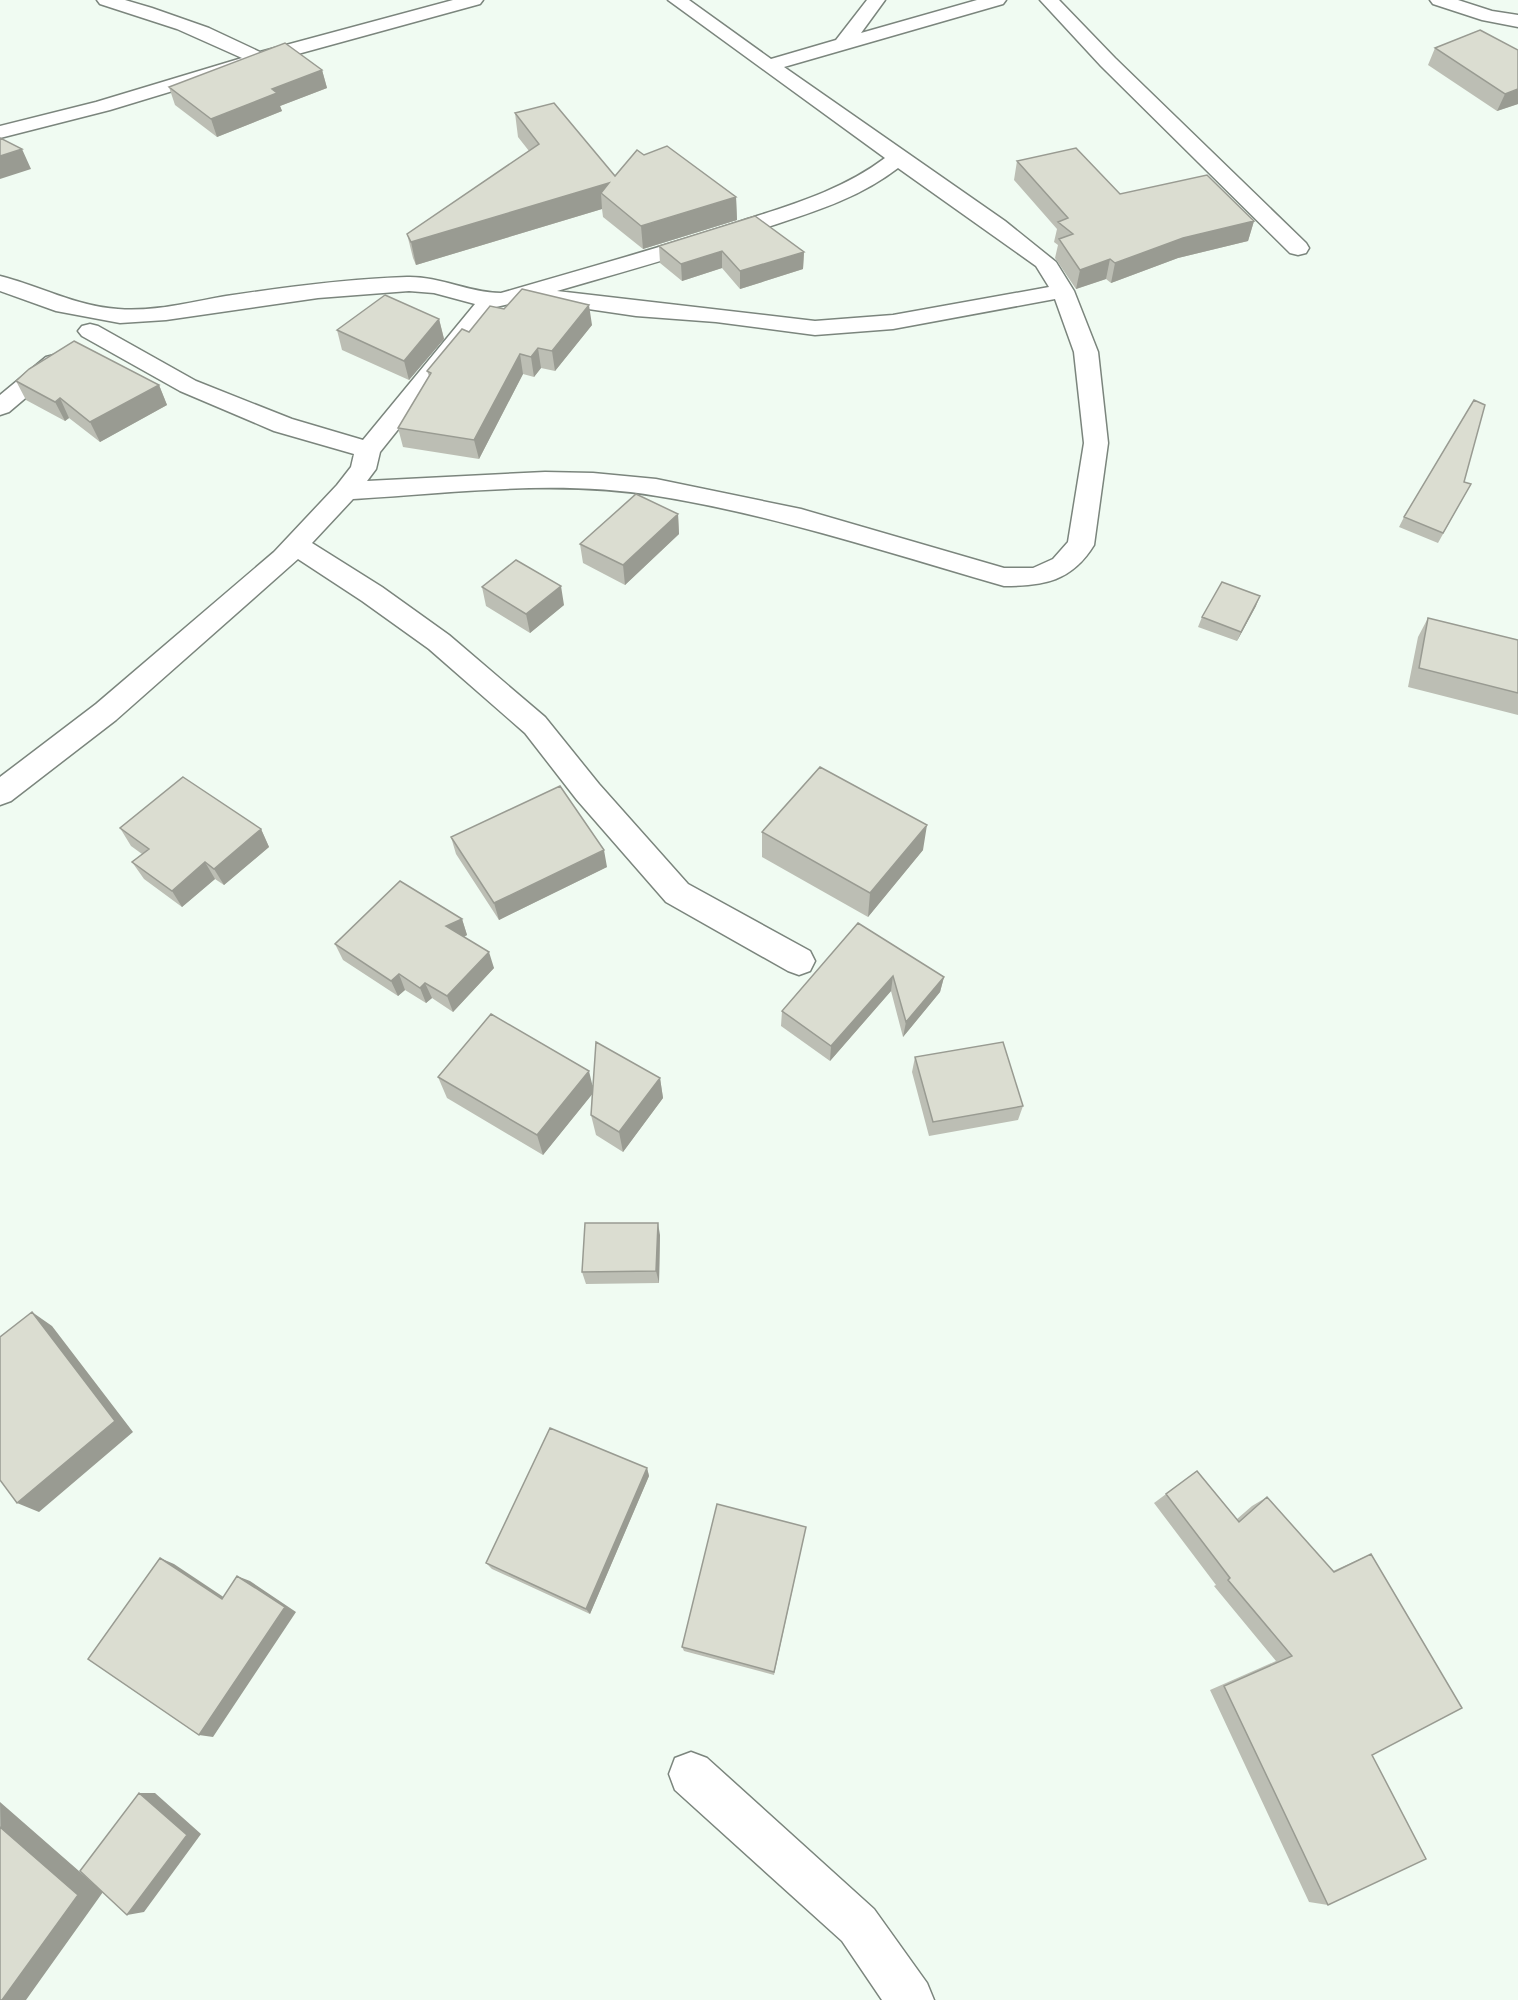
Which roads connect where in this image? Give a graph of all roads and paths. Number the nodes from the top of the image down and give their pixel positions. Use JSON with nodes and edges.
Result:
{"nodes":[{"id":1,"x":106,"y":0,"type":"edge"},
{"id":2,"x":474,"y":0,"type":"edge"},
{"id":3,"x":677,"y":0,"type":"edge"},
{"id":4,"x":876,"y":0,"type":"edge"},
{"id":5,"x":997,"y":0,"type":"edge"},
{"id":6,"x":1049,"y":0,"type":"edge"},
{"id":7,"x":1439,"y":0,"type":"edge"},
{"id":8,"x":1518,"y":21,"type":"edge"},
{"id":9,"x":843,"y":44,"type":"junction"},
{"id":10,"x":258,"y":59,"type":"junction"},
{"id":11,"x":770,"y":65,"type":"junction"},
{"id":12,"x":0,"y":132,"type":"edge"},
{"id":13,"x":898,"y":158,"type":"junction"},
{"id":14,"x":1298,"y":248,"type":"dead end"},
{"id":15,"x":0,"y":283,"type":"edge"},
{"id":16,"x":1063,"y":291,"type":"junction"},
{"id":17,"x":525,"y":293,"type":"junction"},
{"id":18,"x":489,"y":301,"type":"junction"},
{"id":19,"x":98,"y":323,"type":"junction"},
{"id":20,"x":0,"y":407,"type":"edge"},
{"id":21,"x":368,"y":450,"type":"junction"},
{"id":22,"x":346,"y":491,"type":"junction"},
{"id":23,"x":296,"y":545,"type":"junction"},
{"id":24,"x":0,"y":793,"type":"edge"},
{"id":25,"x":799,"y":961,"type":"dead end"},
{"id":26,"x":691,"y":1774,"type":"dead end"},
{"id":27,"x":910,"y":2000,"type":"edge"}],
"edges":[{"from":1,"to":10,"type":"street"},
{"from":2,"to":10,"type":"street"},
{"from":3,"to":11,"type":"street"},
{"from":4,"to":9,"type":"street"},
{"from":5,"to":9,"type":"street"},
{"from":6,"to":14,"type":"street"},
{"from":7,"to":8,"type":"street"},
{"from":9,"to":11,"type":"street"},
{"from":10,"to":12,"type":"street"},
{"from":11,"to":13,"type":"street"},
{"from":13,"to":16,"type":"street"},
{"from":13,"to":17,"type":"street"},
{"from":15,"to":19,"type":"street"},
{"from":16,"to":17,"type":"street"},
{"from":16,"to":22,"type":"street"},
{"from":17,"to":18,"type":"street"},
{"from":18,"to":19,"type":"street"},
{"from":18,"to":21,"type":"street"},
{"from":19,"to":20,"type":"street"},
{"from":19,"to":21,"type":"street"},
{"from":21,"to":22,"type":"street"},
{"from":22,"to":23,"type":"street"},
{"from":23,"to":24,"type":"street"},
{"from":23,"to":25,"type":"street"},
{"from":26,"to":27,"type":"street"}]}
